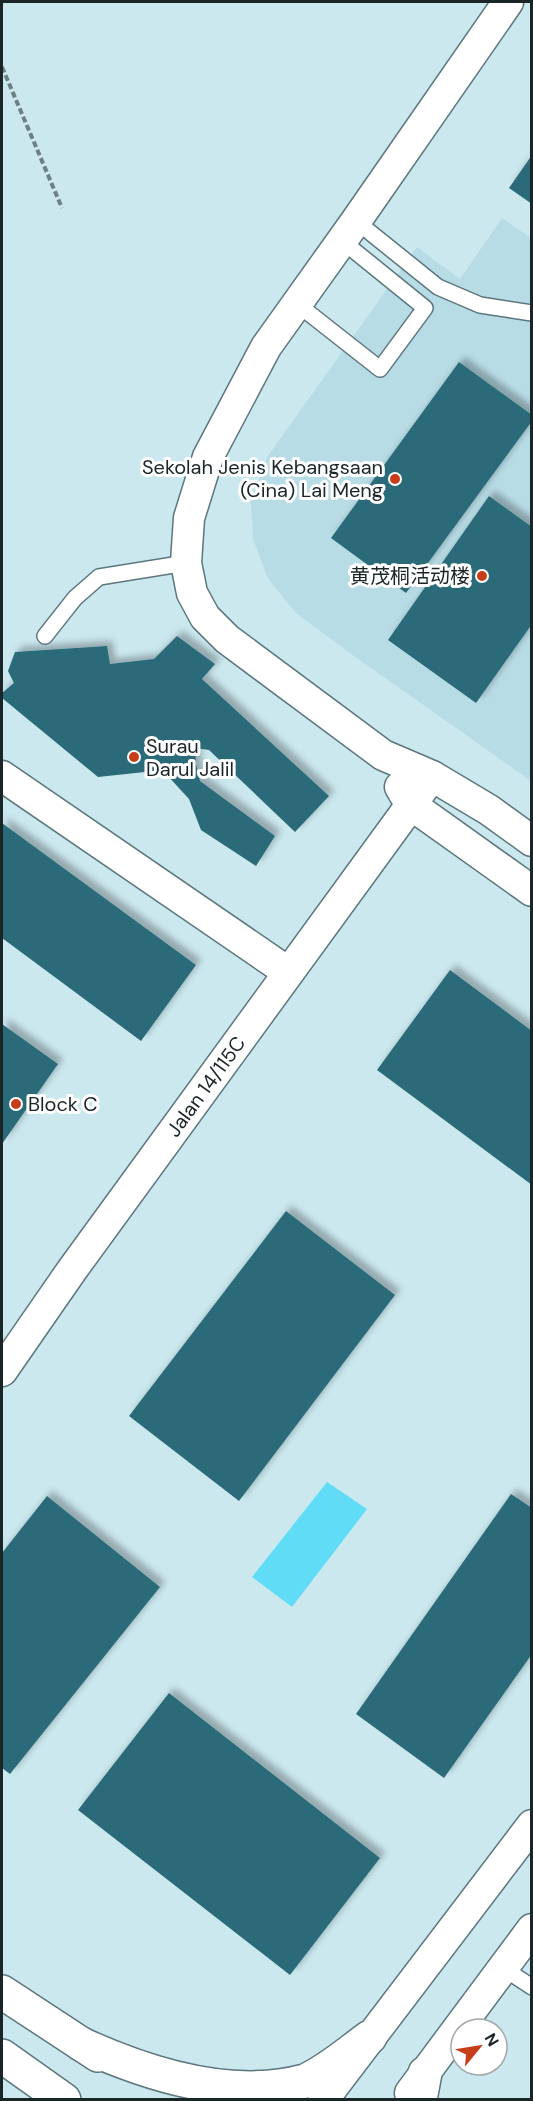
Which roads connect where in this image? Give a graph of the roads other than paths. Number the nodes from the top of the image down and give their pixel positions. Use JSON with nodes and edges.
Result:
{"nodes":[{"id":1,"x":508,"y":2,"type":"edge"},
{"id":2,"x":349,"y":231,"type":"junction"},
{"id":3,"x":296,"y":303,"type":"junction"},
{"id":4,"x":531,"y":313,"type":"edge"},
{"id":5,"x":186,"y":563,"type":"junction"},
{"id":6,"x":45,"y":636,"type":"dead end"},
{"id":7,"x":383,"y":755,"type":"junction"},
{"id":8,"x":2,"y":776,"type":"edge"},
{"id":9,"x":432,"y":776,"type":"junction"},
{"id":10,"x":410,"y":804,"type":"junction"},
{"id":11,"x":531,"y":841,"type":"edge"},
{"id":12,"x":531,"y":891,"type":"edge"},
{"id":13,"x":288,"y":972,"type":"junction"},
{"id":14,"x":2,"y":1371,"type":"edge"},
{"id":15,"x":531,"y":1825,"type":"edge"},
{"id":16,"x":531,"y":1929,"type":"edge"},
{"id":17,"x":503,"y":1968,"type":"junction"},
{"id":18,"x":531,"y":1987,"type":"edge"},
{"id":19,"x":2,"y":1992,"type":"edge"},
{"id":20,"x":370,"y":2037,"type":"junction"},
{"id":21,"x":81,"y":2044,"type":"junction"},
{"id":22,"x":2,"y":2056,"type":"edge"},
{"id":23,"x":423,"y":2086,"type":"edge"},
{"id":24,"x":64,"y":2100,"type":"edge"},
{"id":25,"x":163,"y":2100,"type":"edge"},
{"id":26,"x":323,"y":2100,"type":"edge"},
{"id":27,"x":405,"y":2100,"type":"edge"}],
"edges":[{"from":1,"to":2,"type":"street"},
{"from":2,"to":3,"type":"street"},
{"from":2,"to":3,"type":"lane"},
{"from":2,"to":4,"type":"lane"},
{"from":3,"to":5,"type":"street"},
{"from":5,"to":6,"type":"lane"},
{"from":5,"to":7,"type":"street"},
{"from":7,"to":9,"type":"street"},
{"from":7,"to":10,"type":"street"},
{"from":8,"to":13,"type":"street"},
{"from":9,"to":10,"type":"street","name":"Jalan 14/115C"},
{"from":9,"to":11,"type":"street"},
{"from":10,"to":12,"type":"street"},
{"from":10,"to":13,"type":"street","name":"Jalan 14/115C"},
{"from":13,"to":14,"type":"street","name":"Jalan 14/115C"},
{"from":15,"to":20,"type":"street"},
{"from":16,"to":17,"type":"street"},
{"from":17,"to":18,"type":"lane"},
{"from":17,"to":23,"type":"street"},
{"from":19,"to":21,"type":"main road"},
{"from":20,"to":21,"type":"main road"},
{"from":20,"to":26,"type":"street"},
{"from":21,"to":25,"type":"main road"},
{"from":22,"to":24,"type":"main road"},
{"from":23,"to":27,"type":"street"}]}
